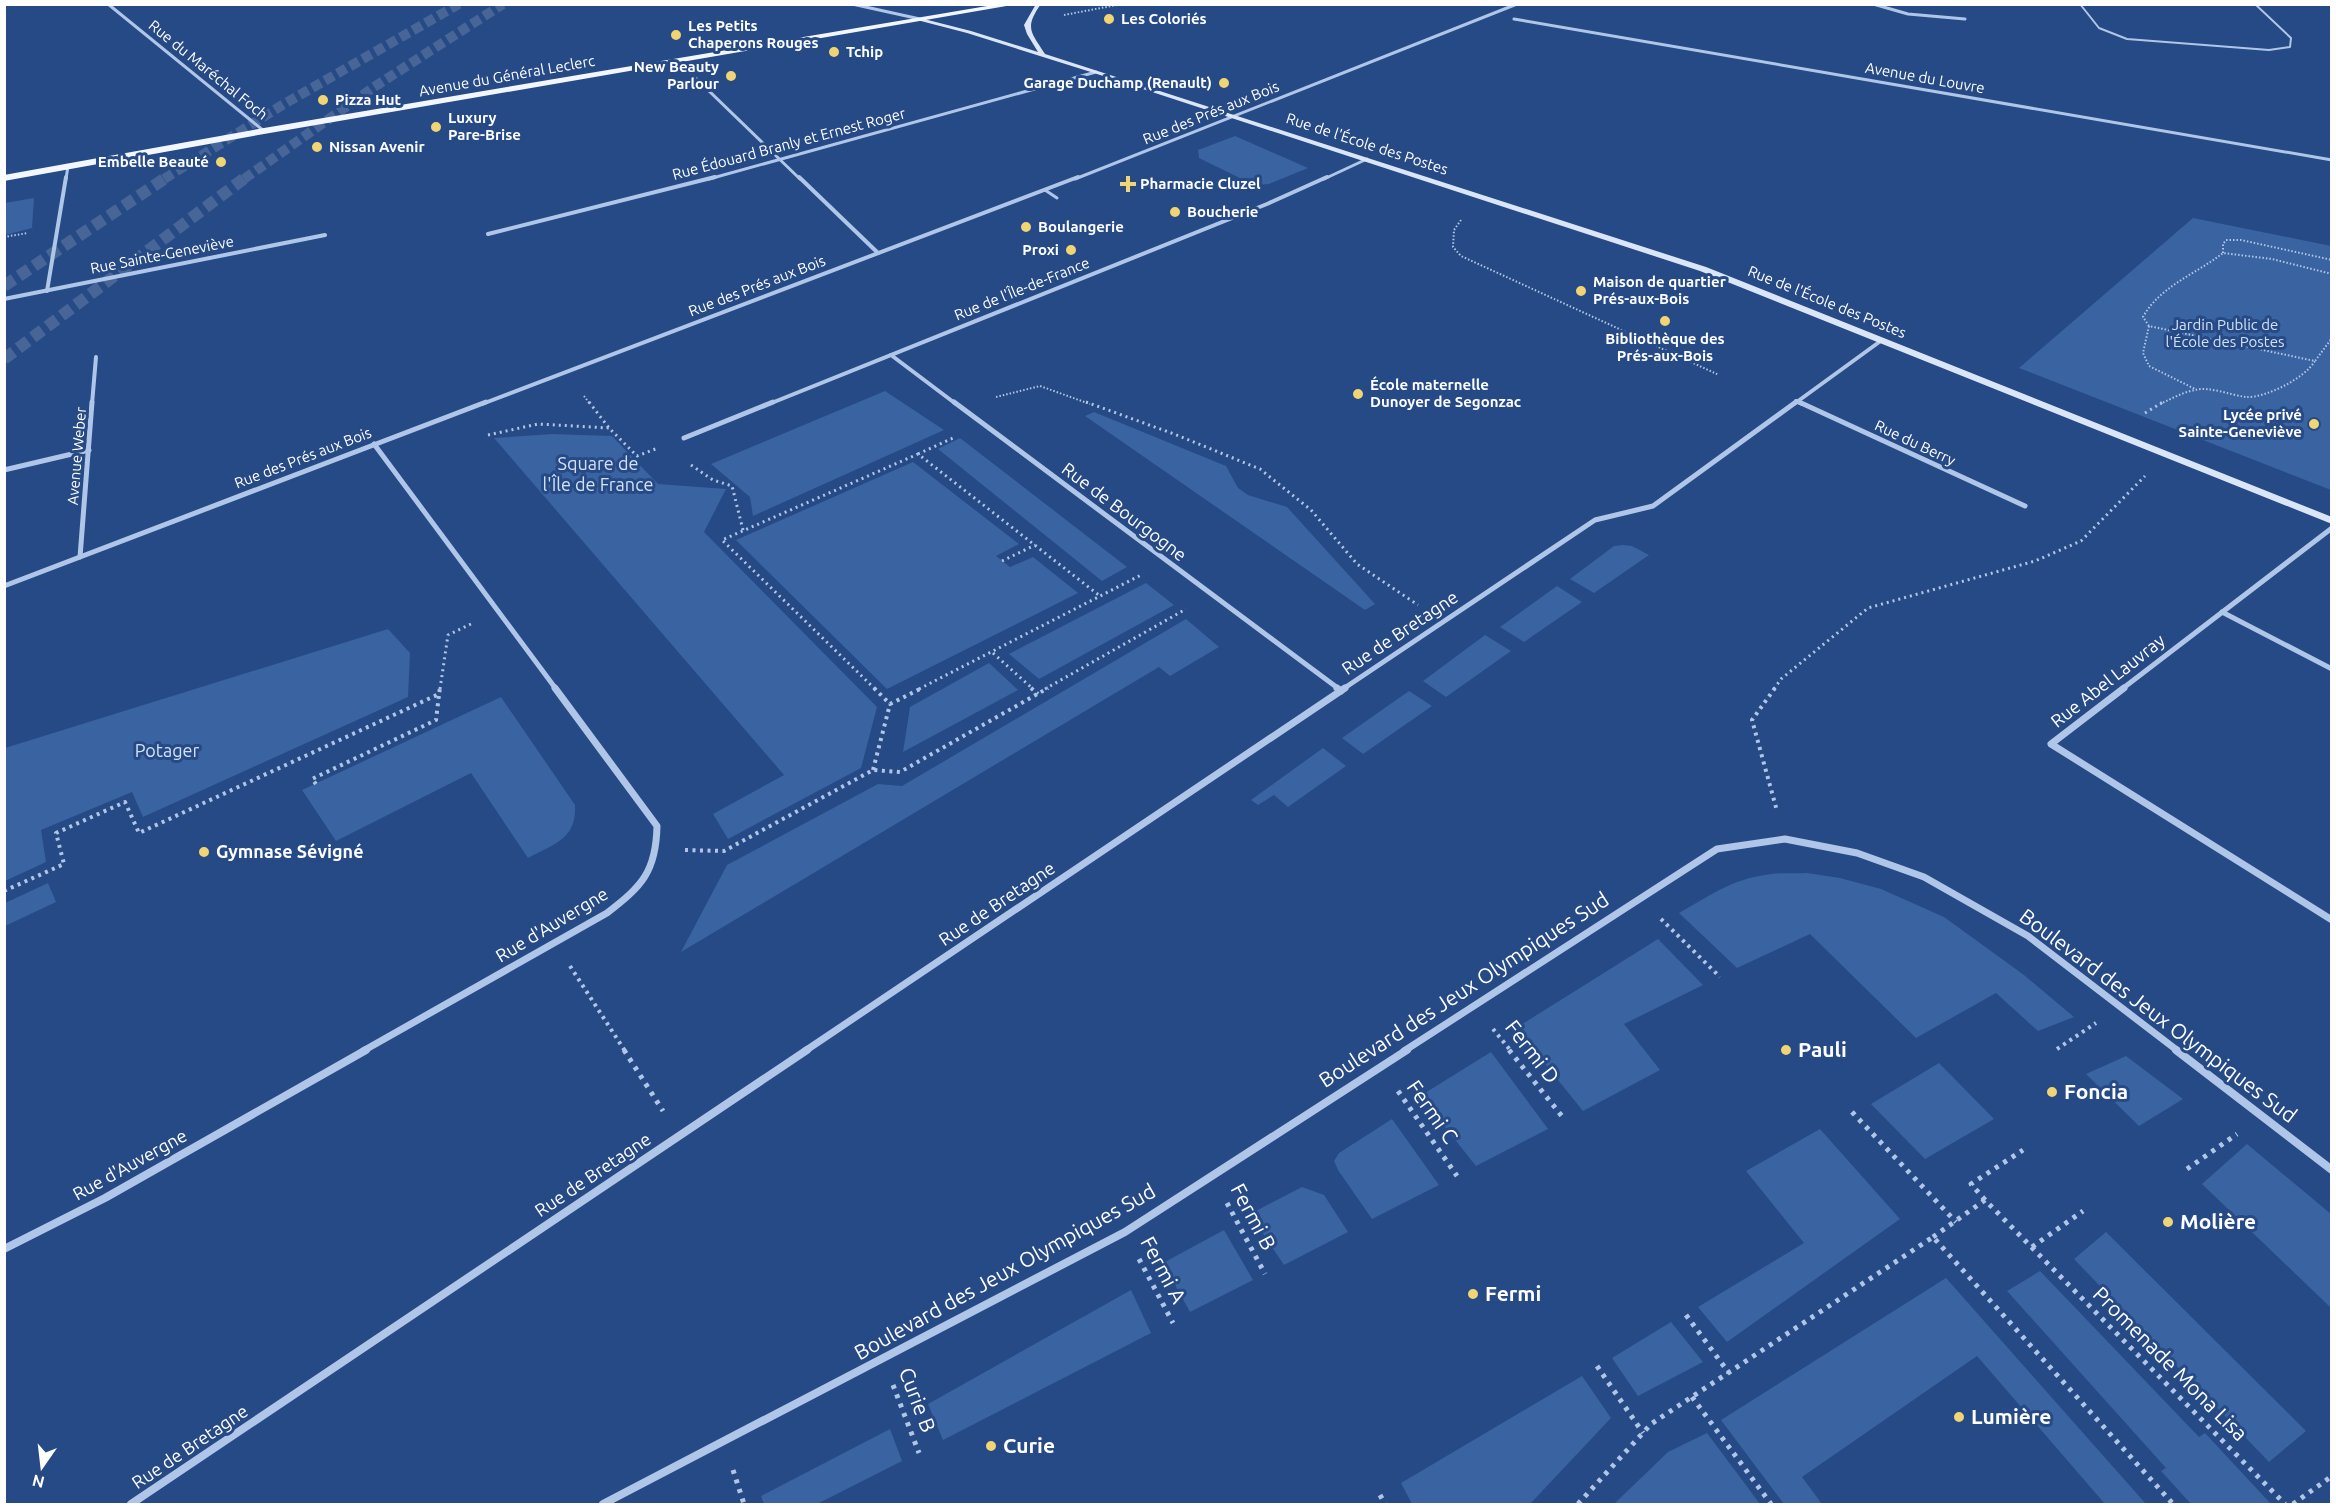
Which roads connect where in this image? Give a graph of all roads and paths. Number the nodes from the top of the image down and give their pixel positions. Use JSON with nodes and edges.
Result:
{"nodes":[{"id":1,"x":108,"y":4,"type":"edge"},
{"id":2,"x":852,"y":4,"type":"edge"},
{"id":3,"x":1015,"y":4,"type":"edge"},
{"id":4,"x":1039,"y":4,"type":"edge"},
{"id":5,"x":1122,"y":4,"type":"edge"},
{"id":6,"x":1517,"y":4,"type":"edge"},
{"id":7,"x":1873,"y":4,"type":"edge"},
{"id":8,"x":2080,"y":4,"type":"edge"},
{"id":9,"x":2255,"y":4,"type":"edge"},
{"id":10,"x":1057,"y":16,"type":"dead end"},
{"id":11,"x":1514,"y":19,"type":"dead end"},
{"id":12,"x":920,"y":20,"type":"junction"},
{"id":13,"x":1965,"y":20,"type":"dead end"},
{"id":14,"x":1043,"y":55,"type":"junction"},
{"id":15,"x":678,"y":61,"type":"junction"},
{"id":16,"x":1096,"y":72,"type":"junction"},
{"id":17,"x":1233,"y":118,"type":"junction"},
{"id":18,"x":264,"y":131,"type":"junction"},
{"id":19,"x":1366,"y":159,"type":"junction"},
{"id":20,"x":783,"y":160,"type":"junction"},
{"id":21,"x":2331,"y":160,"type":"edge"},
{"id":22,"x":68,"y":166,"type":"junction"},
{"id":23,"x":4,"y":178,"type":"edge"},
{"id":24,"x":1045,"y":190,"type":"junction"},
{"id":25,"x":1058,"y":198,"type":"dead end"},
{"id":26,"x":1486,"y":198,"type":"junction"},
{"id":27,"x":488,"y":234,"type":"dead end"},
{"id":28,"x":325,"y":235,"type":"dead end"},
{"id":29,"x":878,"y":253,"type":"junction"},
{"id":30,"x":2223,"y":254,"type":"junction"},
{"id":31,"x":2331,"y":260,"type":"edge"},
{"id":32,"x":2331,"y":274,"type":"edge"},
{"id":33,"x":47,"y":291,"type":"junction"},
{"id":34,"x":4,"y":299,"type":"edge"},
{"id":35,"x":2150,"y":326,"type":"junction"},
{"id":36,"x":2331,"y":338,"type":"edge"},
{"id":37,"x":1882,"y":340,"type":"junction"},
{"id":38,"x":891,"y":355,"type":"junction"},
{"id":39,"x":96,"y":357,"type":"dead end"},
{"id":40,"x":2315,"y":361,"type":"junction"},
{"id":41,"x":1719,"y":375,"type":"dead end"},
{"id":42,"x":2196,"y":389,"type":"junction"},
{"id":43,"x":582,"y":394,"type":"dead end"},
{"id":44,"x":1796,"y":401,"type":"junction"},
{"id":45,"x":958,"y":406,"type":"junction"},
{"id":46,"x":2152,"y":407,"type":"dead end"},
{"id":47,"x":609,"y":428,"type":"junction"},
{"id":48,"x":483,"y":436,"type":"dead end"},
{"id":49,"x":684,"y":438,"type":"joint"},
{"id":50,"x":374,"y":444,"type":"junction"},
{"id":51,"x":89,"y":450,"type":"junction"},
{"id":52,"x":2167,"y":455,"type":"junction"},
{"id":53,"x":688,"y":463,"type":"dead end"},
{"id":54,"x":4,"y":470,"type":"edge"},
{"id":55,"x":2025,"y":506,"type":"dead end"},
{"id":56,"x":2331,"y":521,"type":"edge"},
{"id":57,"x":2331,"y":528,"type":"edge"},
{"id":58,"x":743,"y":530,"type":"junction"},
{"id":59,"x":1035,"y":545,"type":"junction"},
{"id":60,"x":81,"y":557,"type":"junction"},
{"id":61,"x":1002,"y":561,"type":"dead end"},
{"id":62,"x":1168,"y":561,"type":"junction"},
{"id":63,"x":4,"y":586,"type":"edge"},
{"id":64,"x":1212,"y":595,"type":"junction"},
{"id":65,"x":1100,"y":596,"type":"junction"},
{"id":66,"x":498,"y":612,"type":"junction"},
{"id":67,"x":2222,"y":612,"type":"junction"},
{"id":68,"x":1443,"y":622,"type":"junction"},
{"id":69,"x":993,"y":653,"type":"junction"},
{"id":70,"x":2331,"y":669,"type":"edge"},
{"id":71,"x":1341,"y":691,"type":"junction"},
{"id":72,"x":439,"y":694,"type":"junction"},
{"id":73,"x":1038,"y":694,"type":"junction"},
{"id":74,"x":890,"y":704,"type":"junction"},
{"id":75,"x":873,"y":770,"type":"junction"},
{"id":76,"x":316,"y":784,"type":"dead end"},
{"id":77,"x":1785,"y":839,"type":"junction"},
{"id":78,"x":657,"y":849,"type":"junction"},
{"id":79,"x":4,"y":891,"type":"edge"},
{"id":80,"x":1639,"y":898,"type":"junction"},
{"id":81,"x":2331,"y":920,"type":"edge"},
{"id":82,"x":555,"y":942,"type":"junction"},
{"id":83,"x":1720,"y":977,"type":"dead end"},
{"id":84,"x":1474,"y":1005,"type":"junction"},
{"id":85,"x":2119,"y":1008,"type":"junction"},
{"id":86,"x":2057,"y":1049,"type":"dead end"},
{"id":87,"x":1381,"y":1066,"type":"junction"},
{"id":88,"x":1852,"y":1112,"type":"dead end"},
{"id":89,"x":2263,"y":1117,"type":"junction"},
{"id":90,"x":1565,"y":1120,"type":"dead end"},
{"id":91,"x":678,"y":1136,"type":"junction"},
{"id":92,"x":2023,"y":1150,"type":"dead end"},
{"id":93,"x":2187,"y":1169,"type":"dead end"},
{"id":94,"x":2331,"y":1170,"type":"edge"},
{"id":95,"x":1212,"y":1176,"type":"junction"},
{"id":96,"x":1457,"y":1176,"type":"dead end"},
{"id":97,"x":1985,"y":1200,"type":"junction"},
{"id":98,"x":2083,"y":1211,"type":"dead end"},
{"id":99,"x":1956,"y":1222,"type":"junction"},
{"id":100,"x":1125,"y":1232,"type":"junction"},
{"id":101,"x":1933,"y":1237,"type":"junction"},
{"id":102,"x":2032,"y":1247,"type":"junction"},
{"id":103,"x":4,"y":1249,"type":"edge"},
{"id":104,"x":1265,"y":1274,"type":"dead end"},
{"id":105,"x":1686,"y":1315,"type":"dead end"},
{"id":106,"x":1173,"y":1323,"type":"dead end"},
{"id":107,"x":884,"y":1359,"type":"junction"},
{"id":108,"x":1597,"y":1366,"type":"dead end"},
{"id":109,"x":1729,"y":1373,"type":"junction"},
{"id":110,"x":1692,"y":1398,"type":"junction"},
{"id":111,"x":1642,"y":1433,"type":"junction"},
{"id":112,"x":919,"y":1453,"type":"dead end"},
{"id":113,"x":2331,"y":1476,"type":"edge"},
{"id":114,"x":1380,"y":1496,"type":"dead end"},
{"id":115,"x":131,"y":1504,"type":"edge"},
{"id":116,"x":603,"y":1504,"type":"edge"},
{"id":117,"x":1384,"y":1504,"type":"edge"},
{"id":118,"x":1578,"y":1504,"type":"edge"},
{"id":119,"x":1771,"y":1504,"type":"edge"},
{"id":120,"x":2174,"y":1504,"type":"edge"},
{"id":121,"x":2285,"y":1504,"type":"edge"},
{"id":122,"x":2292,"y":1504,"type":"edge"}],
"edges":[{"from":1,"to":18,"type":"street","name":"Rue du Maréchal Foch"},
{"from":2,"to":12,"type":"street"},
{"from":3,"to":12,"type":"main road","name":"Avenue du Général Leclerc"},
{"from":4,"to":14,"type":"main road"},
{"from":5,"to":10,"type":"path"},
{"from":6,"to":17,"type":"street","name":"Rue des Prés aux Bois"},
{"from":7,"to":13,"type":"street"},
{"from":8,"to":9,"type":"lane"},
{"from":11,"to":21,"type":"street","name":"Avenue du Louvre"},
{"from":12,"to":14,"type":"main road","name":"Rue de l'École des Postes"},
{"from":12,"to":15,"type":"main road","name":"Avenue du Général Leclerc"},
{"from":14,"to":16,"type":"main road","name":"Rue de l'École des Postes"},
{"from":15,"to":18,"type":"main road","name":"Avenue du Général Leclerc"},
{"from":15,"to":20,"type":"street"},
{"from":16,"to":17,"type":"main road","name":"Rue de l'École des Postes"},
{"from":16,"to":20,"type":"street","name":"Rue Édouard Branly et Ernest Roger"},
{"from":17,"to":19,"type":"main road","name":"Rue de l'École des Postes"},
{"from":17,"to":24,"type":"street","name":"Rue des Prés aux Bois"},
{"from":18,"to":22,"type":"main road","name":"Avenue du Général Leclerc"},
{"from":19,"to":26,"type":"main road","name":"Rue de l'École des Postes"},
{"from":19,"to":38,"type":"street","name":"Rue de l'Île-de-France"},
{"from":20,"to":27,"type":"street","name":"Rue Édouard Branly et Ernest Roger"},
{"from":20,"to":29,"type":"street"},
{"from":22,"to":23,"type":"main road","name":"Avenue du Général Leclerc"},
{"from":22,"to":33,"type":"street"},
{"from":24,"to":25,"type":"lane"},
{"from":24,"to":29,"type":"street","name":"Rue des Prés aux Bois"},
{"from":26,"to":37,"type":"main road","name":"Rue de l'École des Postes"},
{"from":26,"to":41,"type":"path"},
{"from":28,"to":33,"type":"street","name":"Rue Sainte-Geneviève"},
{"from":29,"to":50,"type":"street","name":"Rue des Prés aux Bois"},
{"from":30,"to":31,"type":"path"},
{"from":30,"to":32,"type":"path"},
{"from":30,"to":35,"type":"path"},
{"from":33,"to":34,"type":"street","name":"Rue Sainte-Geneviève"},
{"from":35,"to":40,"type":"path"},
{"from":35,"to":42,"type":"path"},
{"from":36,"to":40,"type":"path"},
{"from":37,"to":44,"type":"street","name":"Rue de Bretagne"},
{"from":37,"to":52,"type":"main road","name":"Rue de l'École des Postes"},
{"from":38,"to":45,"type":"street","name":"Rue de Bourgogne"},
{"from":38,"to":49,"type":"street","name":"Rue de l'Île-de-France"},
{"from":39,"to":51,"type":"street","name":"Avenue Weber"},
{"from":40,"to":42,"type":"path"},
{"from":42,"to":46,"type":"path"},
{"from":43,"to":47,"type":"path"},
{"from":44,"to":55,"type":"street","name":"Rue du Berry"},
{"from":44,"to":68,"type":"street","name":"Rue de Bretagne"},
{"from":45,"to":62,"type":"street","name":"Rue de Bourgogne"},
{"from":45,"to":68,"type":"path"},
{"from":47,"to":48,"type":"path"},
{"from":47,"to":49,"type":"path"},
{"from":50,"to":60,"type":"street","name":"Rue des Prés aux Bois"},
{"from":50,"to":66,"type":"street","name":"Rue d'Auvergne"},
{"from":51,"to":54,"type":"street"},
{"from":51,"to":60,"type":"street","name":"Avenue Weber"},
{"from":52,"to":56,"type":"main road","name":"Rue de l'École des Postes"},
{"from":52,"to":77,"type":"path"},
{"from":53,"to":58,"type":"path"},
{"from":57,"to":67,"type":"street","name":"Rue Abel Lauvray"},
{"from":58,"to":59,"type":"path"},
{"from":58,"to":74,"type":"path"},
{"from":59,"to":61,"type":"path"},
{"from":59,"to":65,"type":"path"},
{"from":60,"to":63,"type":"street","name":"Rue des Prés aux Bois"},
{"from":62,"to":64,"type":"street","name":"Rue de Bourgogne"},
{"from":62,"to":65,"type":"path"},
{"from":64,"to":71,"type":"street","name":"Rue de Bourgogne"},
{"from":64,"to":73,"type":"path"},
{"from":65,"to":69,"type":"path"},
{"from":66,"to":72,"type":"path"},
{"from":66,"to":78,"type":"street","name":"Rue d'Auvergne"},
{"from":67,"to":70,"type":"street"},
{"from":67,"to":81,"type":"street","name":"Rue Abel Lauvray"},
{"from":68,"to":71,"type":"street","name":"Rue de Bretagne"},
{"from":69,"to":73,"type":"path"},
{"from":69,"to":74,"type":"path"},
{"from":71,"to":91,"type":"street","name":"Rue de Bretagne"},
{"from":72,"to":76,"type":"path"},
{"from":72,"to":79,"type":"path"},
{"from":73,"to":75,"type":"path"},
{"from":74,"to":75,"type":"path"},
{"from":75,"to":78,"type":"path"},
{"from":77,"to":80,"type":"street","name":"Boulevard des Jeux Olympiques Sud"},
{"from":77,"to":85,"type":"street","name":"Boulevard des Jeux Olympiques Sud"},
{"from":78,"to":82,"type":"street","name":"Rue d'Auvergne"},
{"from":80,"to":83,"type":"path"},
{"from":80,"to":84,"type":"street","name":"Boulevard des Jeux Olympiques Sud"},
{"from":82,"to":91,"type":"path"},
{"from":82,"to":103,"type":"street","name":"Rue d'Auvergne"},
{"from":84,"to":87,"type":"street","name":"Boulevard des Jeux Olympiques Sud"},
{"from":84,"to":90,"type":"path","name":"Fermi D"},
{"from":85,"to":86,"type":"path"},
{"from":85,"to":89,"type":"street","name":"Boulevard des Jeux Olympiques Sud"},
{"from":87,"to":95,"type":"street","name":"Boulevard des Jeux Olympiques Sud"},
{"from":87,"to":96,"type":"path","name":"Fermi C"},
{"from":88,"to":99,"type":"path"},
{"from":89,"to":93,"type":"path"},
{"from":89,"to":94,"type":"street","name":"Boulevard des Jeux Olympiques Sud"},
{"from":91,"to":115,"type":"street","name":"Rue de Bretagne"},
{"from":92,"to":97,"type":"path","name":"Promenade Mona Lisa"},
{"from":95,"to":100,"type":"street","name":"Boulevard des Jeux Olympiques Sud"},
{"from":95,"to":104,"type":"path","name":"Fermi B"},
{"from":97,"to":99,"type":"path"},
{"from":97,"to":102,"type":"path","name":"Promenade Mona Lisa"},
{"from":98,"to":102,"type":"path"},
{"from":99,"to":101,"type":"path"},
{"from":100,"to":106,"type":"path","name":"Fermi A"},
{"from":100,"to":107,"type":"street","name":"Boulevard des Jeux Olympiques Sud"},
{"from":101,"to":109,"type":"path"},
{"from":101,"to":120,"type":"path"},
{"from":102,"to":121,"type":"path","name":"Promenade Mona Lisa"},
{"from":105,"to":109,"type":"path"},
{"from":107,"to":112,"type":"path","name":"Curie B"},
{"from":107,"to":116,"type":"street","name":"Boulevard des Jeux Olympiques Sud"},
{"from":108,"to":111,"type":"path"},
{"from":109,"to":110,"type":"path"},
{"from":110,"to":111,"type":"path"},
{"from":110,"to":119,"type":"path"},
{"from":111,"to":118,"type":"path"},
{"from":113,"to":122,"type":"path"},
{"from":114,"to":117,"type":"path"}]}
